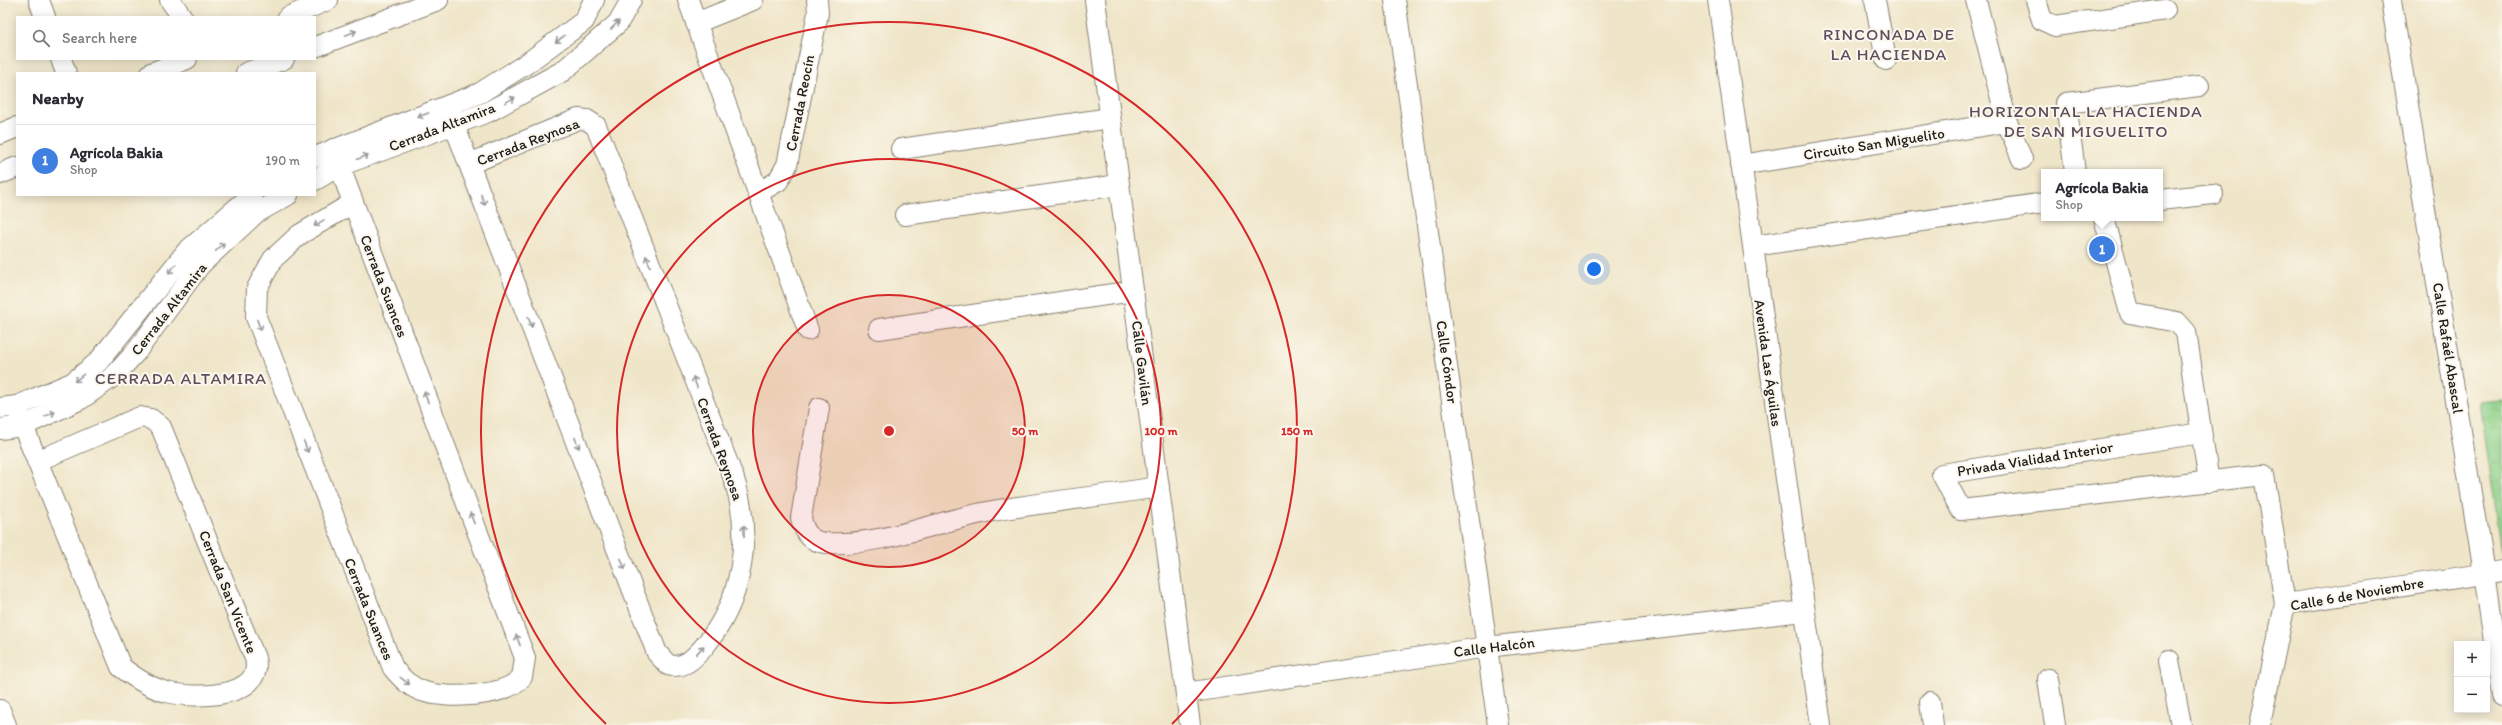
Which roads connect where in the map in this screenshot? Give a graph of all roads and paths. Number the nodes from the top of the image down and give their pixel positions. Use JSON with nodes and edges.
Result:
{"nodes":[{"id":1,"x":39,"y":0,"type":"edge"},
{"id":2,"x":162,"y":0,"type":"edge"},
{"id":3,"x":170,"y":0,"type":"edge"},
{"id":4,"x":328,"y":0,"type":"edge"},
{"id":5,"x":438,"y":0,"type":"edge"},
{"id":6,"x":594,"y":0,"type":"edge"},
{"id":7,"x":631,"y":0,"type":"edge"},
{"id":8,"x":688,"y":0,"type":"edge"},
{"id":9,"x":753,"y":0,"type":"edge"},
{"id":10,"x":817,"y":0,"type":"edge"},
{"id":11,"x":1095,"y":0,"type":"edge"},
{"id":12,"x":1395,"y":0,"type":"edge"},
{"id":13,"x":1718,"y":0,"type":"edge"},
{"id":14,"x":1875,"y":0,"type":"edge"},
{"id":15,"x":1976,"y":0,"type":"edge"},
{"id":16,"x":2036,"y":0,"type":"edge"},
{"id":17,"x":2391,"y":0,"type":"edge"},
{"id":18,"x":2165,"y":10,"type":"dead end"},
{"id":19,"x":45,"y":16,"type":"edge"},
{"id":20,"x":165,"y":16,"type":"edge"},
{"id":21,"x":181,"y":16,"type":"edge"},
{"id":22,"x":290,"y":16,"type":"edge"},
{"id":23,"x":696,"y":24,"type":"junction"},
{"id":24,"x":316,"y":47,"type":"edge"},
{"id":25,"x":61,"y":60,"type":"edge"},
{"id":26,"x":180,"y":60,"type":"edge"},
{"id":27,"x":281,"y":60,"type":"edge"},
{"id":28,"x":1886,"y":60,"type":"dead end"},
{"id":29,"x":66,"y":72,"type":"edge"},
{"id":30,"x":153,"y":72,"type":"edge"},
{"id":31,"x":249,"y":72,"type":"edge"},
{"id":32,"x":2199,"y":86,"type":"dead end"},
{"id":33,"x":450,"y":115,"type":"junction"},
{"id":34,"x":1110,"y":118,"type":"junction"},
{"id":35,"x":2007,"y":122,"type":"junction"},
{"id":36,"x":16,"y":127,"type":"edge"},
{"id":37,"x":0,"y":134,"type":"edge"},
{"id":38,"x":901,"y":150,"type":"dead end"},
{"id":39,"x":329,"y":157,"type":"edge"},
{"id":40,"x":2022,"y":159,"type":"dead end"},
{"id":41,"x":469,"y":164,"type":"junction"},
{"id":42,"x":1742,"y":165,"type":"junction"},
{"id":43,"x":16,"y":167,"type":"edge"},
{"id":44,"x":2075,"y":169,"type":"edge"},
{"id":45,"x":0,"y":174,"type":"edge"},
{"id":46,"x":316,"y":178,"type":"edge"},
{"id":47,"x":1119,"y":185,"type":"junction"},
{"id":48,"x":758,"y":193,"type":"junction"},
{"id":49,"x":2213,"y":194,"type":"dead end"},
{"id":50,"x":251,"y":196,"type":"edge"},
{"id":51,"x":286,"y":196,"type":"edge"},
{"id":52,"x":2163,"y":200,"type":"edge"},
{"id":53,"x":353,"y":203,"type":"junction"},
{"id":54,"x":2041,"y":203,"type":"edge"},
{"id":55,"x":905,"y":215,"type":"dead end"},
{"id":56,"x":2105,"y":221,"type":"edge"},
{"id":57,"x":1753,"y":246,"type":"junction"},
{"id":58,"x":1133,"y":291,"type":"junction"},
{"id":59,"x":879,"y":329,"type":"dead end"},
{"id":60,"x":808,"y":330,"type":"dead end"},
{"id":61,"x":8,"y":407,"type":"edge"},
{"id":62,"x":819,"y":408,"type":"dead end"},
{"id":63,"x":23,"y":426,"type":"junction"},
{"id":64,"x":0,"y":429,"type":"edge"},
{"id":65,"x":2201,"y":433,"type":"junction"},
{"id":66,"x":37,"y":461,"type":"junction"},
{"id":67,"x":2209,"y":482,"type":"junction"},
{"id":68,"x":1159,"y":488,"type":"junction"},
{"id":69,"x":2493,"y":572,"type":"edge"},
{"id":70,"x":2285,"y":604,"type":"junction"},
{"id":71,"x":1804,"y":611,"type":"junction"},
{"id":72,"x":1487,"y":647,"type":"junction"},
{"id":73,"x":2169,"y":660,"type":"dead end"},
{"id":74,"x":2048,"y":679,"type":"dead end"},
{"id":75,"x":1186,"y":693,"type":"junction"},
{"id":76,"x":2502,"y":696,"type":"edge"},
{"id":77,"x":1930,"y":702,"type":"dead end"},
{"id":78,"x":0,"y":710,"type":"edge"},
{"id":79,"x":6,"y":725,"type":"edge"},
{"id":80,"x":1190,"y":725,"type":"edge"},
{"id":81,"x":1498,"y":725,"type":"edge"},
{"id":82,"x":1821,"y":725,"type":"edge"},
{"id":83,"x":1933,"y":725,"type":"edge"},
{"id":84,"x":2055,"y":725,"type":"edge"},
{"id":85,"x":2181,"y":725,"type":"edge"},
{"id":86,"x":2260,"y":725,"type":"edge"}],
"edges":[{"from":1,"to":19,"type":"street"},
{"from":2,"to":20,"type":"street"},
{"from":3,"to":21,"type":"street"},
{"from":4,"to":22,"type":"street"},
{"from":24,"to":5,"type":"street","one_way":true},
{"from":6,"to":33,"type":"street","name":"Cerrada Altamira","one_way":true},
{"from":33,"to":7,"type":"street","name":"Cerrada Altamira","one_way":true},
{"from":8,"to":23,"type":"street"},
{"from":9,"to":23,"type":"street"},
{"from":10,"to":48,"type":"street","name":"Cerrada Reocín"},
{"from":11,"to":34,"type":"street","name":"Calle Gavilán"},
{"from":12,"to":72,"type":"street","name":"Calle Cóndor"},
{"from":13,"to":42,"type":"street","name":"Avenida Las Águilas"},
{"from":14,"to":28,"type":"street"},
{"from":15,"to":35,"type":"street"},
{"from":16,"to":18,"type":"street"},
{"from":17,"to":69,"type":"street","name":"Calle Rafaél Abascal"},
{"from":23,"to":48,"type":"street"},
{"from":25,"to":29,"type":"street"},
{"from":26,"to":30,"type":"street"},
{"from":27,"to":31,"type":"street"},
{"from":32,"to":44,"type":"street"},
{"from":33,"to":39,"type":"street","name":"Cerrada Altamira"},
{"from":33,"to":41,"type":"street","name":"Cerrada Reynosa"},
{"from":34,"to":38,"type":"street"},
{"from":34,"to":47,"type":"street","name":"Calle Gavilán"},
{"from":35,"to":40,"type":"street"},
{"from":35,"to":42,"type":"street","name":"Circuito San Miguelito"},
{"from":36,"to":37,"type":"street"},
{"from":39,"to":46,"type":"street","name":"Cerrada Altamira"},
{"from":39,"to":53,"type":"street","name":"Cerrada Suances"},
{"from":41,"to":41,"type":"street","name":"Cerrada Reynosa","one_way":true},
{"from":42,"to":57,"type":"street","name":"Avenida Las Águilas"},
{"from":43,"to":45,"type":"street"},
{"from":47,"to":55,"type":"street"},
{"from":47,"to":58,"type":"street","name":"Calle Gavilán"},
{"from":48,"to":60,"type":"street"},
{"from":49,"to":52,"type":"street"},
{"from":50,"to":61,"type":"street","name":"Cerrada Altamira","one_way":true},
{"from":63,"to":51,"type":"street","name":"Cerrada Altamira","one_way":true},
{"from":53,"to":53,"type":"street","name":"Cerrada Suances","one_way":true},
{"from":54,"to":57,"type":"street"},
{"from":56,"to":65,"type":"street"},
{"from":57,"to":71,"type":"street","name":"Avenida Las Águilas"},
{"from":58,"to":59,"type":"street"},
{"from":58,"to":68,"type":"street","name":"Calle Gavilán"},
{"from":61,"to":63,"type":"street","name":"Cerrada San Vicente"},
{"from":62,"to":68,"type":"street"},
{"from":63,"to":64,"type":"street","name":"Cerrada Altamira"},
{"from":63,"to":66,"type":"street","name":"Cerrada San Vicente"},
{"from":65,"to":67,"type":"street"},
{"from":65,"to":67,"type":"street","name":"Privada Vialidad Interior"},
{"from":66,"to":66,"type":"street","name":"Cerrada San Vicente"},
{"from":67,"to":70,"type":"street","name":"Privada Vialidad Interior"},
{"from":68,"to":75,"type":"street","name":"Calle Gavilán"},
{"from":69,"to":70,"type":"street","name":"Calle 6 de Noviembre"},
{"from":69,"to":76,"type":"street","name":"Calle Rafaél Abascal"},
{"from":70,"to":86,"type":"street","name":"Calle 6 de Noviembre"},
{"from":71,"to":72,"type":"street","name":"Calle Halcón"},
{"from":71,"to":82,"type":"street","name":"Avenida Las Águilas"},
{"from":72,"to":75,"type":"street","name":"Calle Halcón"},
{"from":72,"to":81,"type":"street","name":"Calle Cóndor"},
{"from":73,"to":85,"type":"street"},
{"from":74,"to":84,"type":"street"},
{"from":75,"to":80,"type":"street","name":"Calle Gavilán"},
{"from":77,"to":83,"type":"street"},
{"from":78,"to":79,"type":"street"}]}
